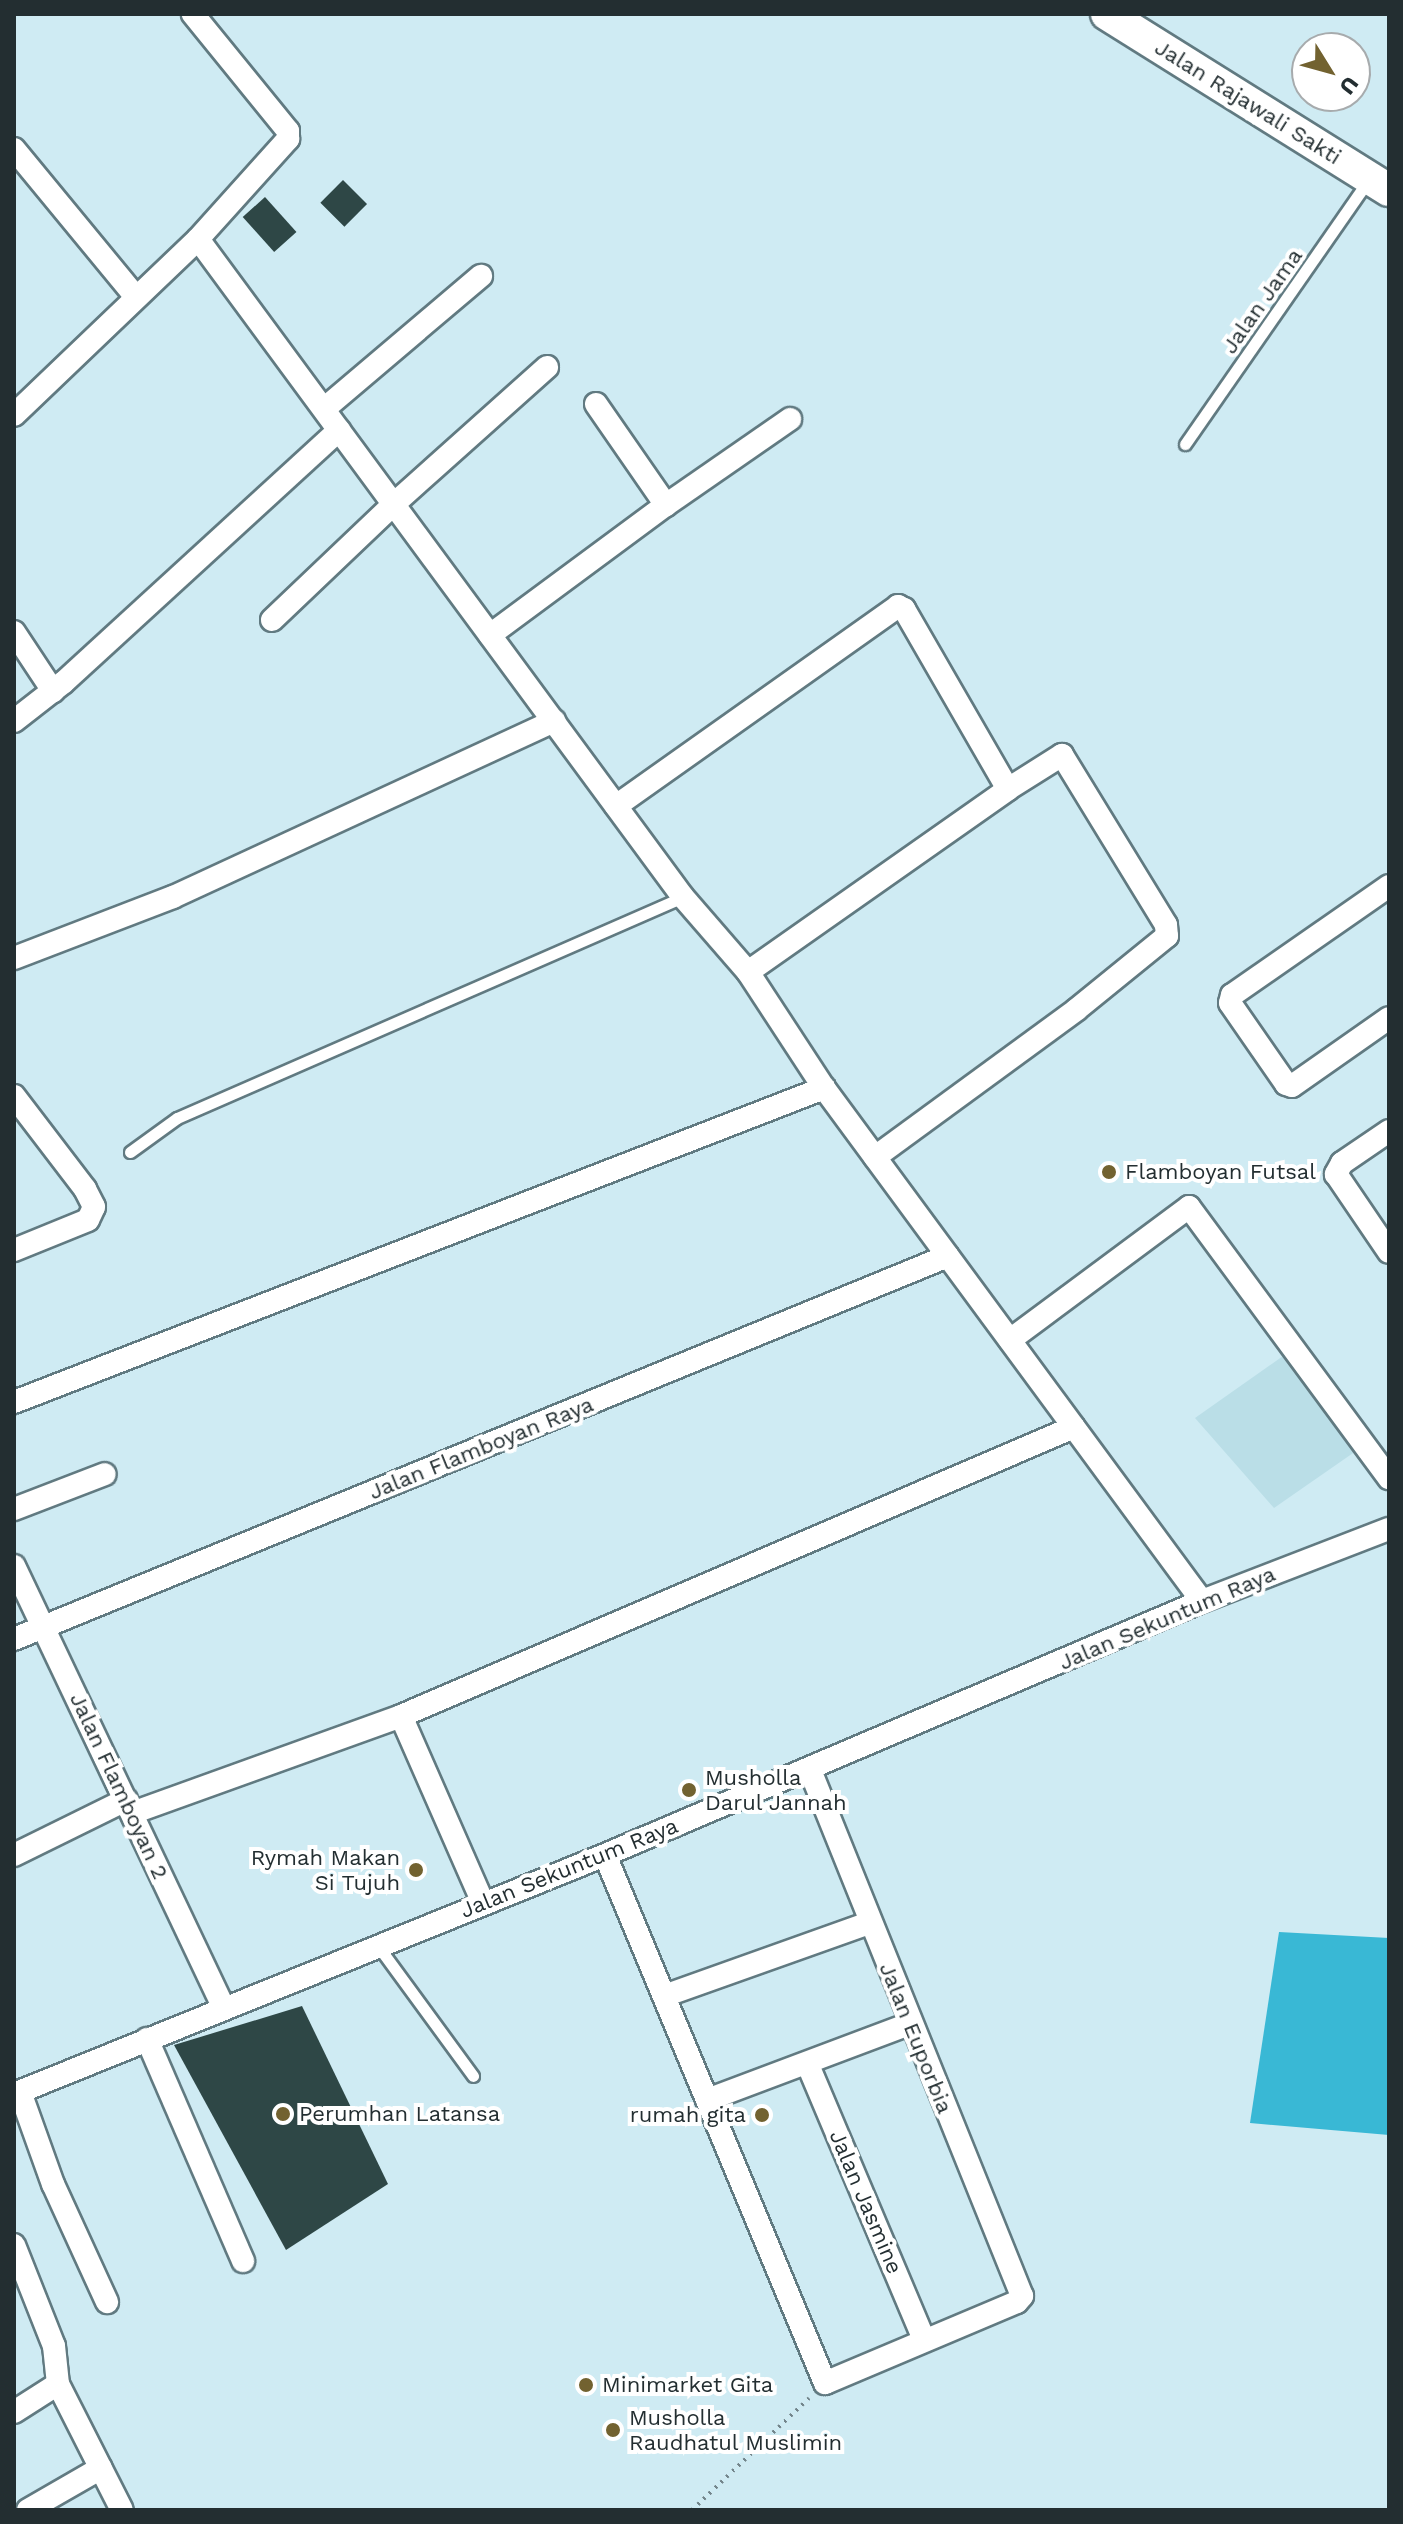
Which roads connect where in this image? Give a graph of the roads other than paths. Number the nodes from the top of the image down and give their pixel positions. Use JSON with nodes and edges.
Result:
{"nodes":[{"id":1,"x":193,"y":14,"type":"edge"},
{"id":2,"x":1107,"y":14,"type":"edge"},
{"id":3,"x":14,"y":149,"type":"edge"},
{"id":4,"x":1379,"y":184,"type":"edge"},
{"id":5,"x":198,"y":239,"type":"junction"},
{"id":6,"x":481,"y":276,"type":"dead end"},
{"id":7,"x":136,"y":297,"type":"junction"},
{"id":8,"x":547,"y":367,"type":"dead end"},
{"id":9,"x":596,"y":404,"type":"dead end"},
{"id":10,"x":16,"y":409,"type":"edge"},
{"id":11,"x":324,"y":409,"type":"junction"},
{"id":12,"x":790,"y":419,"type":"dead end"},
{"id":13,"x":339,"y":430,"type":"junction"},
{"id":14,"x":1185,"y":444,"type":"dead end"},
{"id":15,"x":395,"y":503,"type":"junction"},
{"id":16,"x":666,"y":505,"type":"junction"},
{"id":17,"x":272,"y":620,"type":"dead end"},
{"id":18,"x":14,"y":632,"type":"edge"},
{"id":19,"x":490,"y":635,"type":"junction"},
{"id":20,"x":53,"y":691,"type":"junction"},
{"id":21,"x":14,"y":721,"type":"edge"},
{"id":22,"x":554,"y":721,"type":"junction"},
{"id":23,"x":1008,"y":789,"type":"junction"},
{"id":24,"x":616,"y":806,"type":"junction"},
{"id":25,"x":1389,"y":886,"type":"edge"},
{"id":26,"x":683,"y":897,"type":"junction"},
{"id":27,"x":14,"y":958,"type":"edge"},
{"id":28,"x":748,"y":972,"type":"junction"},
{"id":29,"x":1389,"y":1018,"type":"edge"},
{"id":30,"x":824,"y":1088,"type":"junction"},
{"id":31,"x":14,"y":1096,"type":"edge"},
{"id":32,"x":1389,"y":1131,"type":"edge"},
{"id":33,"x":130,"y":1152,"type":"dead end"},
{"id":34,"x":875,"y":1157,"type":"junction"},
{"id":35,"x":14,"y":1250,"type":"edge"},
{"id":36,"x":1389,"y":1252,"type":"edge"},
{"id":37,"x":948,"y":1256,"type":"junction"},
{"id":38,"x":1010,"y":1340,"type":"junction"},
{"id":39,"x":14,"y":1402,"type":"edge"},
{"id":40,"x":1074,"y":1427,"type":"junction"},
{"id":41,"x":105,"y":1474,"type":"dead end"},
{"id":42,"x":1389,"y":1478,"type":"edge"},
{"id":43,"x":14,"y":1509,"type":"edge"},
{"id":44,"x":1389,"y":1529,"type":"edge"},
{"id":45,"x":14,"y":1566,"type":"edge"},
{"id":46,"x":1202,"y":1601,"type":"junction"},
{"id":47,"x":45,"y":1627,"type":"junction"},
{"id":48,"x":14,"y":1639,"type":"edge"},
{"id":49,"x":401,"y":1716,"type":"junction"},
{"id":50,"x":810,"y":1770,"type":"junction"},
{"id":51,"x":129,"y":1806,"type":"junction"},
{"id":52,"x":14,"y":1855,"type":"edge"},
{"id":53,"x":605,"y":1855,"type":"junction"},
{"id":54,"x":483,"y":1903,"type":"junction"},
{"id":55,"x":869,"y":1923,"type":"junction"},
{"id":56,"x":378,"y":1946,"type":"junction"},
{"id":57,"x":664,"y":1996,"type":"junction"},
{"id":58,"x":224,"y":2008,"type":"junction"},
{"id":59,"x":909,"y":2024,"type":"junction"},
{"id":60,"x":147,"y":2039,"type":"junction"},
{"id":61,"x":808,"y":2065,"type":"junction"},
{"id":62,"x":473,"y":2076,"type":"dead end"},
{"id":63,"x":17,"y":2093,"type":"edge"},
{"id":64,"x":707,"y":2100,"type":"junction"},
{"id":65,"x":14,"y":2245,"type":"edge"},
{"id":66,"x":243,"y":2261,"type":"dead end"},
{"id":67,"x":107,"y":2302,"type":"dead end"},
{"id":68,"x":924,"y":2339,"type":"junction"},
{"id":69,"x":58,"y":2384,"type":"junction"},
{"id":70,"x":14,"y":2412,"type":"edge"},
{"id":71,"x":101,"y":2468,"type":"junction"},
{"id":72,"x":28,"y":2510,"type":"edge"},
{"id":73,"x":122,"y":2510,"type":"edge"}],
"edges":[{"from":1,"to":5,"type":"street"},
{"from":2,"to":4,"type":"main road","name":"Jalan Rajawali Sakti"},
{"from":3,"to":7,"type":"street"},
{"from":4,"to":14,"type":"lane","name":"Jalan Jama"},
{"from":5,"to":7,"type":"street"},
{"from":5,"to":11,"type":"street"},
{"from":6,"to":11,"type":"street"},
{"from":7,"to":10,"type":"street"},
{"from":8,"to":15,"type":"street"},
{"from":9,"to":16,"type":"street"},
{"from":11,"to":13,"type":"street"},
{"from":12,"to":16,"type":"street"},
{"from":13,"to":15,"type":"street"},
{"from":13,"to":20,"type":"street"},
{"from":15,"to":17,"type":"street"},
{"from":15,"to":19,"type":"street"},
{"from":16,"to":19,"type":"street"},
{"from":18,"to":20,"type":"street"},
{"from":19,"to":22,"type":"street"},
{"from":20,"to":21,"type":"street"},
{"from":22,"to":24,"type":"street"},
{"from":22,"to":27,"type":"street"},
{"from":23,"to":24,"type":"street"},
{"from":23,"to":28,"type":"street"},
{"from":23,"to":34,"type":"street"},
{"from":24,"to":26,"type":"street"},
{"from":25,"to":29,"type":"street"},
{"from":26,"to":28,"type":"street"},
{"from":26,"to":33,"type":"lane"},
{"from":28,"to":30,"type":"street"},
{"from":30,"to":34,"type":"street"},
{"from":30,"to":39,"type":"street"},
{"from":31,"to":35,"type":"street"},
{"from":32,"to":36,"type":"street"},
{"from":34,"to":37,"type":"street"},
{"from":37,"to":38,"type":"street"},
{"from":37,"to":47,"type":"street","name":"Jalan Flamboyan Raya"},
{"from":38,"to":40,"type":"street"},
{"from":38,"to":42,"type":"street"},
{"from":40,"to":46,"type":"street"},
{"from":40,"to":49,"type":"street"},
{"from":41,"to":43,"type":"street"},
{"from":44,"to":46,"type":"street","name":"Jalan Sekuntum Raya"},
{"from":45,"to":47,"type":"street","name":"Jalan Flamboyan 2"},
{"from":46,"to":50,"type":"street","name":"Jalan Sekuntum Raya"},
{"from":47,"to":48,"type":"street","name":"Jalan Flamboyan Raya"},
{"from":47,"to":51,"type":"street","name":"Jalan Flamboyan 2"},
{"from":49,"to":51,"type":"street"},
{"from":49,"to":54,"type":"street"},
{"from":50,"to":53,"type":"street","name":"Jalan Sekuntum Raya"},
{"from":50,"to":55,"type":"street","name":"Jalan Euporbia"},
{"from":51,"to":52,"type":"street"},
{"from":51,"to":58,"type":"street","name":"Jalan Flamboyan 2"},
{"from":53,"to":54,"type":"street","name":"Jalan Sekuntum Raya"},
{"from":53,"to":57,"type":"street"},
{"from":54,"to":56,"type":"street","name":"Jalan Sekuntum Raya"},
{"from":55,"to":57,"type":"street"},
{"from":55,"to":59,"type":"street","name":"Jalan Euporbia"},
{"from":56,"to":58,"type":"street","name":"Jalan Sekuntum Raya"},
{"from":56,"to":62,"type":"lane"},
{"from":57,"to":64,"type":"street"},
{"from":58,"to":60,"type":"street","name":"Jalan Sekuntum Raya"},
{"from":59,"to":61,"type":"street"},
{"from":59,"to":68,"type":"street","name":"Jalan Euporbia"},
{"from":60,"to":63,"type":"street","name":"Jalan Sekuntum Raya"},
{"from":60,"to":66,"type":"street"},
{"from":61,"to":64,"type":"street"},
{"from":61,"to":68,"type":"street","name":"Jalan Jasmine"},
{"from":63,"to":67,"type":"street"},
{"from":64,"to":68,"type":"street"},
{"from":65,"to":69,"type":"street"},
{"from":69,"to":70,"type":"street"},
{"from":69,"to":71,"type":"street"},
{"from":71,"to":72,"type":"street"},
{"from":71,"to":73,"type":"street"}]}
